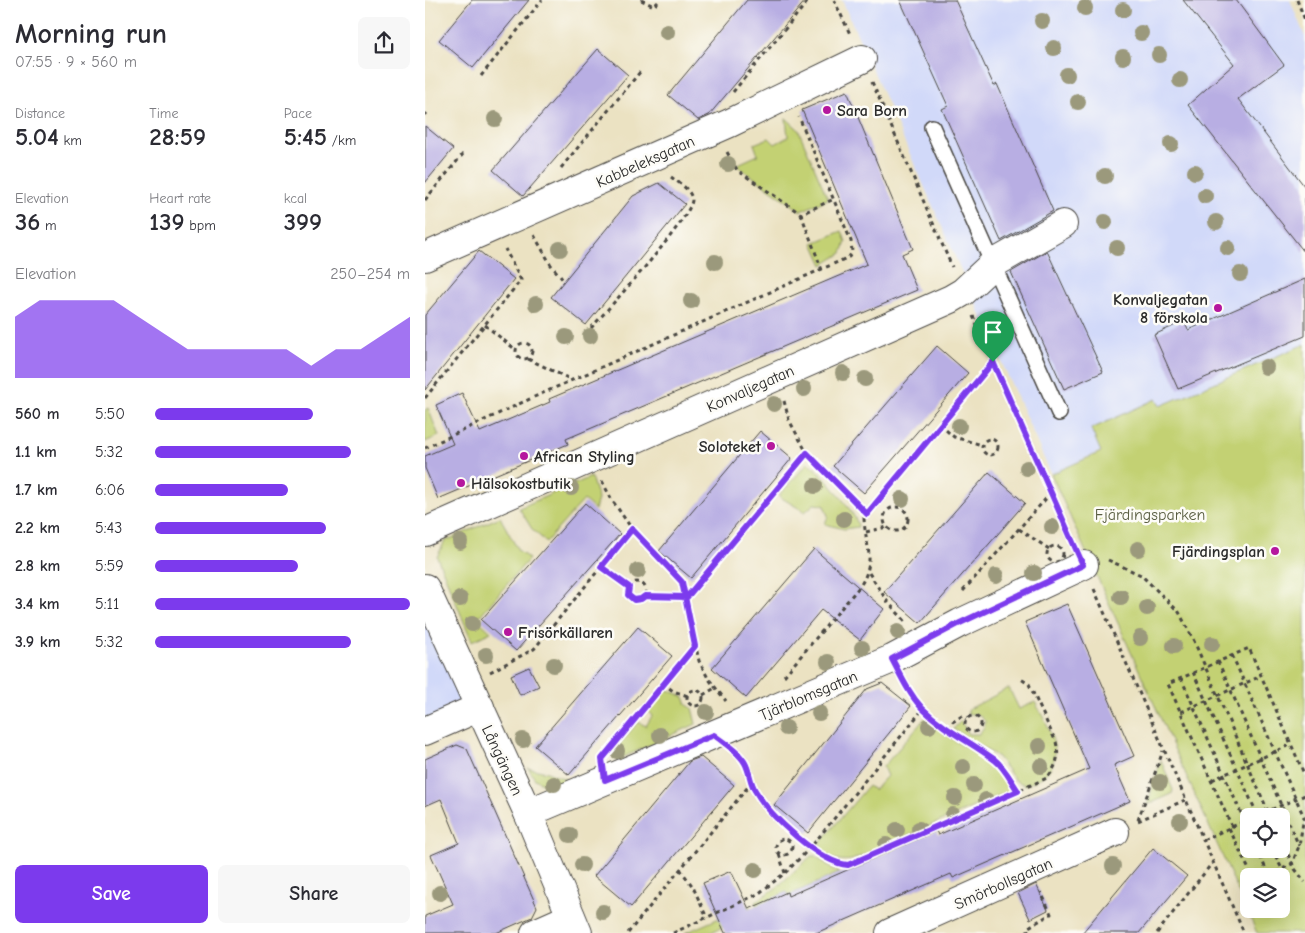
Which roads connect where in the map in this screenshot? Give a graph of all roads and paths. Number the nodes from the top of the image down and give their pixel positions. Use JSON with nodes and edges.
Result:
{"nodes":[{"id":1,"x":542,"y":0,"type":"edge"},
{"id":2,"x":641,"y":0,"type":"edge"},
{"id":3,"x":660,"y":0,"type":"edge"},
{"id":4,"x":834,"y":0,"type":"edge"},
{"id":5,"x":1297,"y":0,"type":"edge"},
{"id":6,"x":1305,"y":20,"type":"edge"},
{"id":7,"x":862,"y":59,"type":"junction"},
{"id":8,"x":640,"y":72,"type":"dead end"},
{"id":9,"x":481,"y":76,"type":"dead end"},
{"id":10,"x":797,"y":113,"type":"dead end"},
{"id":11,"x":932,"y":127,"type":"dead end"},
{"id":12,"x":724,"y":145,"type":"dead end"},
{"id":13,"x":463,"y":154,"type":"dead end"},
{"id":14,"x":558,"y":171,"type":"dead end"},
{"id":15,"x":668,"y":175,"type":"dead end"},
{"id":16,"x":834,"y":199,"type":"junction"},
{"id":17,"x":425,"y":200,"type":"edge"},
{"id":18,"x":801,"y":214,"type":"junction"},
{"id":19,"x":1063,"y":224,"type":"dead end"},
{"id":20,"x":531,"y":228,"type":"dead end"},
{"id":21,"x":502,"y":242,"type":"dead end"},
{"id":22,"x":425,"y":257,"type":"edge"},
{"id":23,"x":993,"y":264,"type":"junction"},
{"id":24,"x":822,"y":270,"type":"junction"},
{"id":25,"x":564,"y":281,"type":"dead end"},
{"id":26,"x":963,"y":292,"type":"junction"},
{"id":27,"x":485,"y":325,"type":"junction"},
{"id":28,"x":591,"y":328,"type":"dead end"},
{"id":29,"x":516,"y":350,"type":"junction"},
{"id":30,"x":528,"y":359,"type":"junction"},
{"id":31,"x":993,"y":362,"type":"junction"},
{"id":32,"x":573,"y":380,"type":"junction"},
{"id":33,"x":782,"y":397,"type":"dead end"},
{"id":34,"x":425,"y":398,"type":"edge"},
{"id":35,"x":1059,"y":414,"type":"dead end"},
{"id":36,"x":940,"y":425,"type":"junction"},
{"id":37,"x":983,"y":444,"type":"junction"},
{"id":38,"x":425,"y":448,"type":"edge"},
{"id":39,"x":807,"y":453,"type":"junction"},
{"id":40,"x":600,"y":477,"type":"dead end"},
{"id":41,"x":1051,"y":493,"type":"junction"},
{"id":42,"x":867,"y":514,"type":"junction"},
{"id":43,"x":887,"y":527,"type":"junction"},
{"id":44,"x":632,"y":529,"type":"junction"},
{"id":45,"x":1019,"y":529,"type":"junction"},
{"id":46,"x":425,"y":532,"type":"edge"},
{"id":47,"x":866,"y":532,"type":"junction"},
{"id":48,"x":1049,"y":549,"type":"dead end"},
{"id":49,"x":1083,"y":565,"type":"junction"},
{"id":50,"x":601,"y":567,"type":"junction"},
{"id":51,"x":869,"y":573,"type":"junction"},
{"id":52,"x":629,"y":587,"type":"junction"},
{"id":53,"x":425,"y":588,"type":"edge"},
{"id":54,"x":961,"y":594,"type":"dead end"},
{"id":55,"x":645,"y":596,"type":"junction"},
{"id":56,"x":687,"y":597,"type":"junction"},
{"id":57,"x":926,"y":641,"type":"junction"},
{"id":58,"x":695,"y":646,"type":"junction"},
{"id":59,"x":1232,"y":655,"type":"junction"},
{"id":60,"x":892,"y":659,"type":"junction"},
{"id":61,"x":1218,"y":661,"type":"junction"},
{"id":62,"x":1205,"y":667,"type":"junction"},
{"id":63,"x":1193,"y":672,"type":"junction"},
{"id":64,"x":488,"y":673,"type":"dead end"},
{"id":65,"x":1261,"y":676,"type":"junction"},
{"id":66,"x":1019,"y":678,"type":"dead end"},
{"id":67,"x":1181,"y":678,"type":"junction"},
{"id":68,"x":780,"y":680,"type":"dead end"},
{"id":69,"x":663,"y":683,"type":"junction"},
{"id":70,"x":1245,"y":683,"type":"junction"},
{"id":71,"x":715,"y":688,"type":"junction"},
{"id":72,"x":1231,"y":689,"type":"junction"},
{"id":73,"x":703,"y":695,"type":"junction"},
{"id":74,"x":1217,"y":695,"type":"junction"},
{"id":75,"x":688,"y":696,"type":"junction"},
{"id":76,"x":1206,"y":700,"type":"junction"},
{"id":77,"x":1193,"y":706,"type":"junction"},
{"id":78,"x":733,"y":707,"type":"dead end"},
{"id":79,"x":480,"y":708,"type":"junction"},
{"id":80,"x":923,"y":709,"type":"junction"},
{"id":81,"x":1181,"y":712,"type":"junction"},
{"id":82,"x":966,"y":719,"type":"junction"},
{"id":83,"x":947,"y":729,"type":"junction"},
{"id":84,"x":425,"y":731,"type":"edge"},
{"id":85,"x":714,"y":735,"type":"junction"},
{"id":86,"x":1291,"y":744,"type":"junction"},
{"id":87,"x":1163,"y":750,"type":"junction"},
{"id":88,"x":1275,"y":752,"type":"junction"},
{"id":89,"x":1261,"y":758,"type":"junction"},
{"id":90,"x":1247,"y":764,"type":"junction"},
{"id":91,"x":1237,"y":769,"type":"junction"},
{"id":92,"x":1224,"y":775,"type":"junction"},
{"id":93,"x":1305,"y":776,"type":"edge"},
{"id":94,"x":605,"y":780,"type":"junction"},
{"id":95,"x":1212,"y":780,"type":"junction"},
{"id":96,"x":751,"y":782,"type":"junction"},
{"id":97,"x":1018,"y":791,"type":"junction"},
{"id":98,"x":1305,"y":795,"type":"edge"},
{"id":99,"x":1296,"y":799,"type":"junction"},
{"id":100,"x":1185,"y":800,"type":"junction"},
{"id":101,"x":1281,"y":805,"type":"junction"},
{"id":102,"x":1241,"y":808,"type":"edge"},
{"id":103,"x":1254,"y":808,"type":"edge"},
{"id":104,"x":1267,"y":808,"type":"edge"},
{"id":105,"x":1274,"y":808,"type":"edge"},
{"id":106,"x":528,"y":813,"type":"junction"},
{"id":107,"x":1240,"y":823,"type":"edge"},
{"id":108,"x":1127,"y":827,"type":"junction"},
{"id":109,"x":1231,"y":827,"type":"junction"},
{"id":110,"x":1203,"y":840,"type":"junction"},
{"id":111,"x":1299,"y":846,"type":"junction"},
{"id":112,"x":811,"y":847,"type":"junction"},
{"id":113,"x":779,"y":854,"type":"junction"},
{"id":114,"x":1289,"y":858,"type":"edge"},
{"id":115,"x":1213,"y":862,"type":"junction"},
{"id":116,"x":1292,"y":864,"type":"junction"},
{"id":117,"x":1249,"y":868,"type":"edge"},
{"id":118,"x":1285,"y":868,"type":"edge"},
{"id":119,"x":680,"y":870,"type":"junction"},
{"id":120,"x":1032,"y":870,"type":"junction"},
{"id":121,"x":785,"y":873,"type":"junction"},
{"id":122,"x":1305,"y":882,"type":"edge"},
{"id":123,"x":707,"y":918,"type":"junction"},
{"id":124,"x":574,"y":925,"type":"edge"},
{"id":125,"x":535,"y":933,"type":"edge"},
{"id":126,"x":628,"y":933,"type":"edge"},
{"id":127,"x":673,"y":933,"type":"edge"},
{"id":128,"x":890,"y":933,"type":"edge"},
{"id":129,"x":1029,"y":933,"type":"edge"},
{"id":130,"x":1157,"y":933,"type":"edge"},
{"id":131,"x":1244,"y":933,"type":"edge"}],
"edges":[{"from":1,"to":9,"type":"path"},
{"from":2,"to":3,"type":"path"},
{"from":4,"to":7,"type":"path"},
{"from":5,"to":6,"type":"path"},
{"from":7,"to":22,"type":"street","name":"Kabbeleksgatan"},
{"from":7,"to":26,"type":"path"},
{"from":8,"to":14,"type":"path"},
{"from":10,"to":16,"type":"path"},
{"from":11,"to":23,"type":"lane"},
{"from":12,"to":18,"type":"path"},
{"from":13,"to":17,"type":"path"},
{"from":15,"to":28,"type":"path"},
{"from":16,"to":18,"type":"path"},
{"from":16,"to":24,"type":"path"},
{"from":18,"to":24,"type":"path"},
{"from":19,"to":23,"type":"street","name":"Konvaljegatan"},
{"from":20,"to":25,"type":"path"},
{"from":21,"to":27,"type":"path"},
{"from":23,"to":26,"type":"street","name":"Konvaljegatan"},
{"from":23,"to":35,"type":"lane"},
{"from":24,"to":32,"type":"path"},
{"from":26,"to":31,"type":"path"},
{"from":26,"to":46,"type":"street","name":"Konvaljegatan"},
{"from":27,"to":29,"type":"path"},
{"from":27,"to":34,"type":"path"},
{"from":29,"to":30,"type":"path"},
{"from":29,"to":30,"type":"path"},
{"from":30,"to":32,"type":"path"},
{"from":31,"to":36,"type":"path"},
{"from":31,"to":41,"type":"path"},
{"from":32,"to":38,"type":"path"},
{"from":33,"to":39,"type":"path"},
{"from":36,"to":37,"type":"path"},
{"from":36,"to":42,"type":"path"},
{"from":37,"to":37,"type":"path"},
{"from":39,"to":42,"type":"path"},
{"from":39,"to":56,"type":"path"},
{"from":40,"to":44,"type":"path"},
{"from":41,"to":45,"type":"path"},
{"from":41,"to":49,"type":"path"},
{"from":42,"to":47,"type":"path"},
{"from":43,"to":43,"type":"path"},
{"from":43,"to":47,"type":"path"},
{"from":44,"to":50,"type":"path"},
{"from":44,"to":56,"type":"path"},
{"from":45,"to":48,"type":"path"},
{"from":45,"to":54,"type":"path"},
{"from":47,"to":51,"type":"path"},
{"from":49,"to":57,"type":"street","name":"Tjärblomsgatan"},
{"from":49,"to":62,"type":"path"},
{"from":49,"to":87,"type":"path"},
{"from":50,"to":52,"type":"path"},
{"from":50,"to":64,"type":"path"},
{"from":51,"to":57,"type":"path"},
{"from":51,"to":68,"type":"path"},
{"from":52,"to":55,"type":"path"},
{"from":52,"to":55,"type":"path"},
{"from":53,"to":79,"type":"street","name":"Långängen"},
{"from":55,"to":56,"type":"path"},
{"from":56,"to":58,"type":"path"},
{"from":57,"to":60,"type":"street","name":"Tjärblomsgatan"},
{"from":58,"to":69,"type":"path"},
{"from":58,"to":71,"type":"path"},
{"from":59,"to":61,"type":"path"},
{"from":59,"to":65,"type":"path"},
{"from":59,"to":70,"type":"path"},
{"from":60,"to":80,"type":"path"},
{"from":60,"to":85,"type":"street","name":"Tjärblomsgatan"},
{"from":61,"to":62,"type":"path"},
{"from":61,"to":72,"type":"path"},
{"from":62,"to":63,"type":"path"},
{"from":62,"to":74,"type":"path"},
{"from":63,"to":67,"type":"path"},
{"from":63,"to":76,"type":"path"},
{"from":65,"to":70,"type":"path"},
{"from":65,"to":86,"type":"path"},
{"from":66,"to":97,"type":"path"},
{"from":67,"to":77,"type":"path"},
{"from":67,"to":81,"type":"path"},
{"from":69,"to":75,"type":"path"},
{"from":69,"to":94,"type":"path"},
{"from":70,"to":72,"type":"path"},
{"from":70,"to":88,"type":"path"},
{"from":71,"to":73,"type":"path"},
{"from":71,"to":78,"type":"path"},
{"from":72,"to":74,"type":"path"},
{"from":72,"to":89,"type":"path"},
{"from":73,"to":75,"type":"path"},
{"from":73,"to":75,"type":"path"},
{"from":74,"to":76,"type":"path"},
{"from":74,"to":90,"type":"path"},
{"from":76,"to":77,"type":"path"},
{"from":76,"to":91,"type":"path"},
{"from":77,"to":81,"type":"path"},
{"from":77,"to":92,"type":"path"},
{"from":79,"to":84,"type":"street"},
{"from":79,"to":106,"type":"street","name":"Långängen"},
{"from":80,"to":83,"type":"path"},
{"from":80,"to":112,"type":"path"},
{"from":81,"to":95,"type":"path"},
{"from":82,"to":82,"type":"path"},
{"from":82,"to":83,"type":"path"},
{"from":83,"to":97,"type":"path"},
{"from":85,"to":94,"type":"street","name":"Tjärblomsgatan"},
{"from":85,"to":96,"type":"path"},
{"from":86,"to":88,"type":"path"},
{"from":86,"to":93,"type":"path"},
{"from":87,"to":100,"type":"path"},
{"from":87,"to":108,"type":"path"},
{"from":88,"to":89,"type":"path"},
{"from":88,"to":99,"type":"path"},
{"from":89,"to":90,"type":"path"},
{"from":89,"to":101,"type":"path"},
{"from":90,"to":91,"type":"path"},
{"from":90,"to":104,"type":"path"},
{"from":91,"to":92,"type":"path"},
{"from":91,"to":103,"type":"path"},
{"from":92,"to":95,"type":"path"},
{"from":92,"to":102,"type":"path"},
{"from":94,"to":106,"type":"street","name":"Tjärblomsgatan"},
{"from":95,"to":109,"type":"path"},
{"from":96,"to":112,"type":"path"},
{"from":96,"to":119,"type":"path"},
{"from":97,"to":112,"type":"path"},
{"from":98,"to":99,"type":"path"},
{"from":99,"to":101,"type":"path"},
{"from":99,"to":111,"type":"path"},
{"from":100,"to":108,"type":"path"},
{"from":100,"to":110,"type":"path"},
{"from":101,"to":105,"type":"path"},
{"from":101,"to":111,"type":"path"},
{"from":106,"to":124,"type":"street","name":"Långängen"},
{"from":107,"to":109,"type":"path"},
{"from":108,"to":120,"type":"street","name":"Smörbollsgatan"},
{"from":109,"to":110,"type":"path"},
{"from":109,"to":117,"type":"path"},
{"from":110,"to":115,"type":"path"},
{"from":111,"to":116,"type":"path"},
{"from":112,"to":121,"type":"path"},
{"from":113,"to":113,"type":"path"},
{"from":113,"to":121,"type":"path"},
{"from":114,"to":116,"type":"path"},
{"from":115,"to":130,"type":"path"},
{"from":115,"to":131,"type":"path"},
{"from":116,"to":118,"type":"path"},
{"from":116,"to":122,"type":"path"},
{"from":119,"to":123,"type":"path"},
{"from":119,"to":126,"type":"path"},
{"from":120,"to":128,"type":"street","name":"Smörbollsgatan"},
{"from":120,"to":129,"type":"path"},
{"from":121,"to":123,"type":"path"},
{"from":123,"to":127,"type":"path"},
{"from":124,"to":125,"type":"street"}]}
